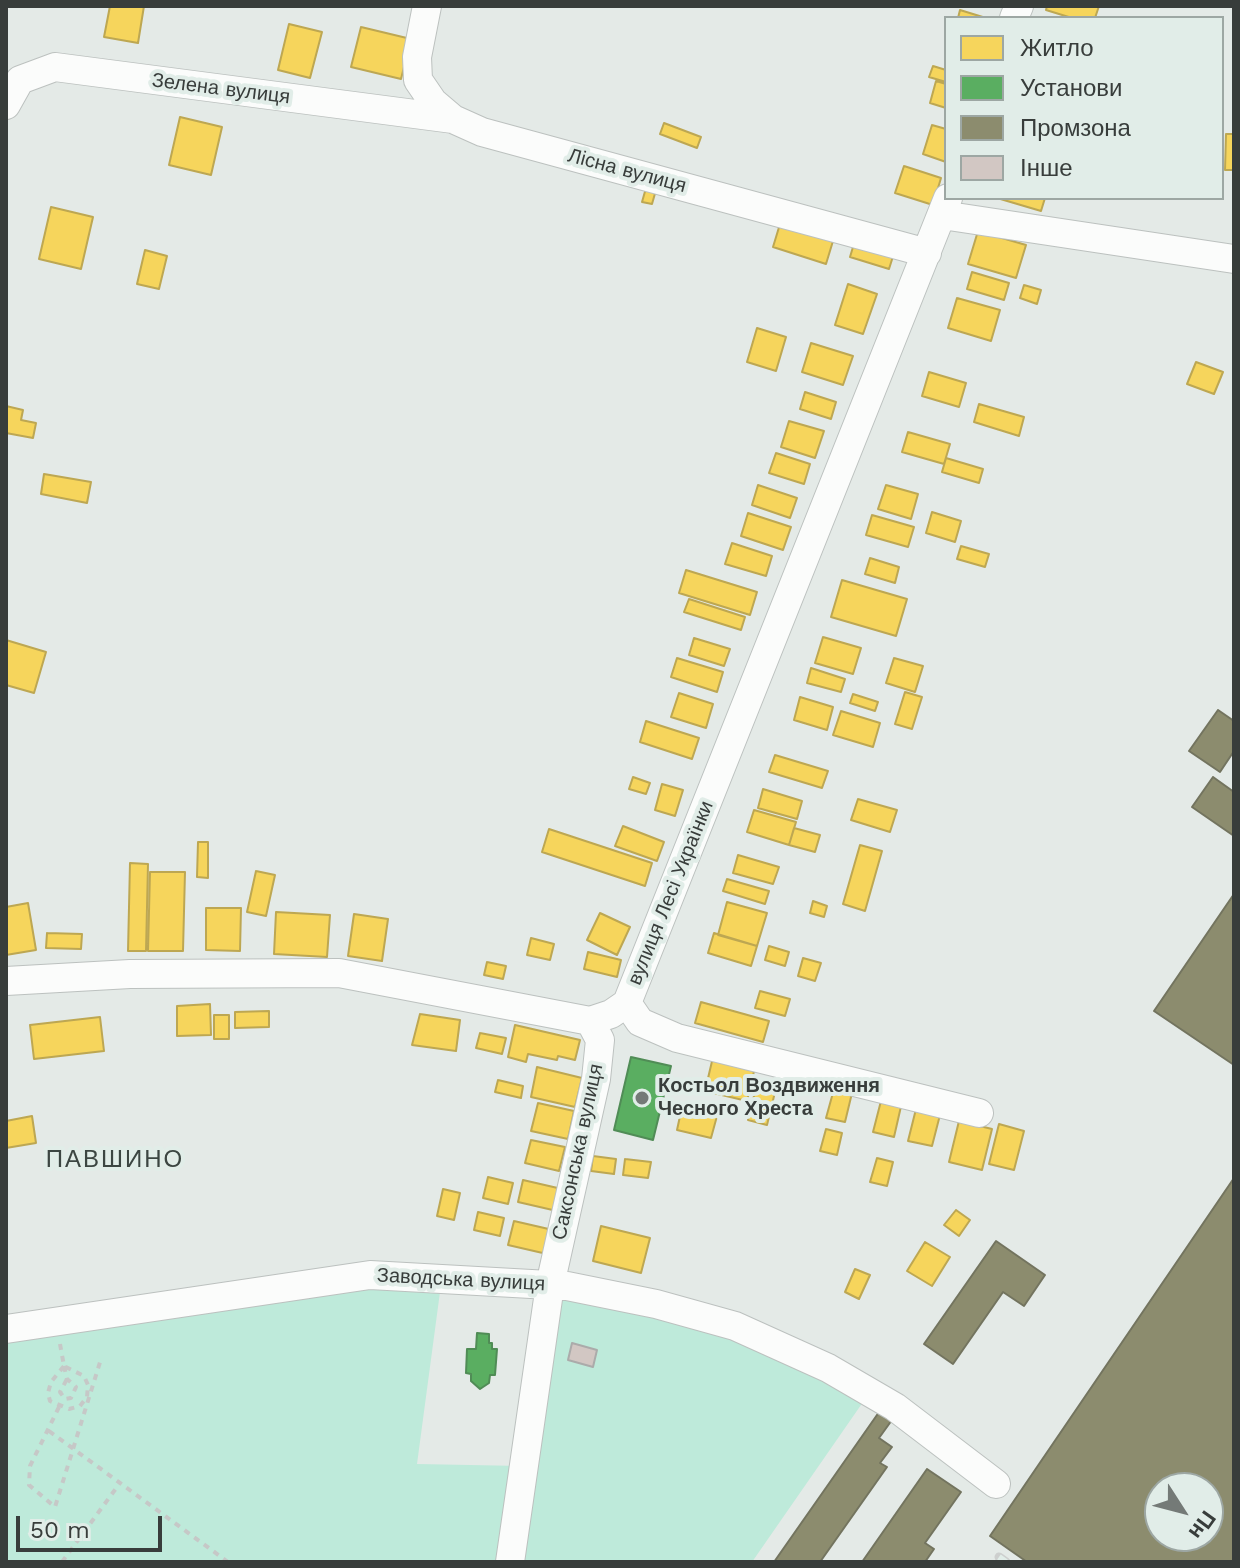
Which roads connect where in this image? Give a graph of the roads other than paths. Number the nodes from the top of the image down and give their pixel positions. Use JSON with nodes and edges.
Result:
{"nodes":[{"id":1,"x":427,"y":6,"type":"edge"},
{"id":2,"x":6,"y":105,"type":"edge"},
{"id":3,"x":453,"y":119,"type":"junction"},
{"id":4,"x":945,"y":207,"type":"edge"},
{"id":5,"x":927,"y":253,"type":"junction"},
{"id":6,"x":1234,"y":259,"type":"edge"},
{"id":7,"x":6,"y":981,"type":"edge"},
{"id":8,"x":627,"y":1003,"type":"junction"},
{"id":9,"x":590,"y":1021,"type":"junction"},
{"id":10,"x":979,"y":1113,"type":"dead end"},
{"id":11,"x":550,"y":1285,"type":"junction"},
{"id":12,"x":6,"y":1329,"type":"edge"},
{"id":13,"x":996,"y":1484,"type":"dead end"},
{"id":14,"x":510,"y":1562,"type":"edge"}],
"edges":[{"from":1,"to":3,"type":"street","name":"Лісна вулиця"},
{"from":2,"to":3,"type":"street","name":"Зелена вулиця"},
{"from":3,"to":5,"type":"street","name":"Лісна вулиця"},
{"from":4,"to":5,"type":"street","name":"вулиця Лесі Українки"},
{"from":4,"to":6,"type":"street"},
{"from":5,"to":8,"type":"street","name":"вулиця Лесі Українки"},
{"from":7,"to":9,"type":"street"},
{"from":8,"to":9,"type":"street","name":"вулиця Лесі Українки"},
{"from":8,"to":10,"type":"street"},
{"from":9,"to":11,"type":"street","name":"Саксонська вулиця"},
{"from":11,"to":12,"type":"street","name":"Заводська вулиця"},
{"from":11,"to":13,"type":"street","name":"Заводська вулиця"},
{"from":11,"to":14,"type":"street","name":"Саксонська вулиця"}]}
